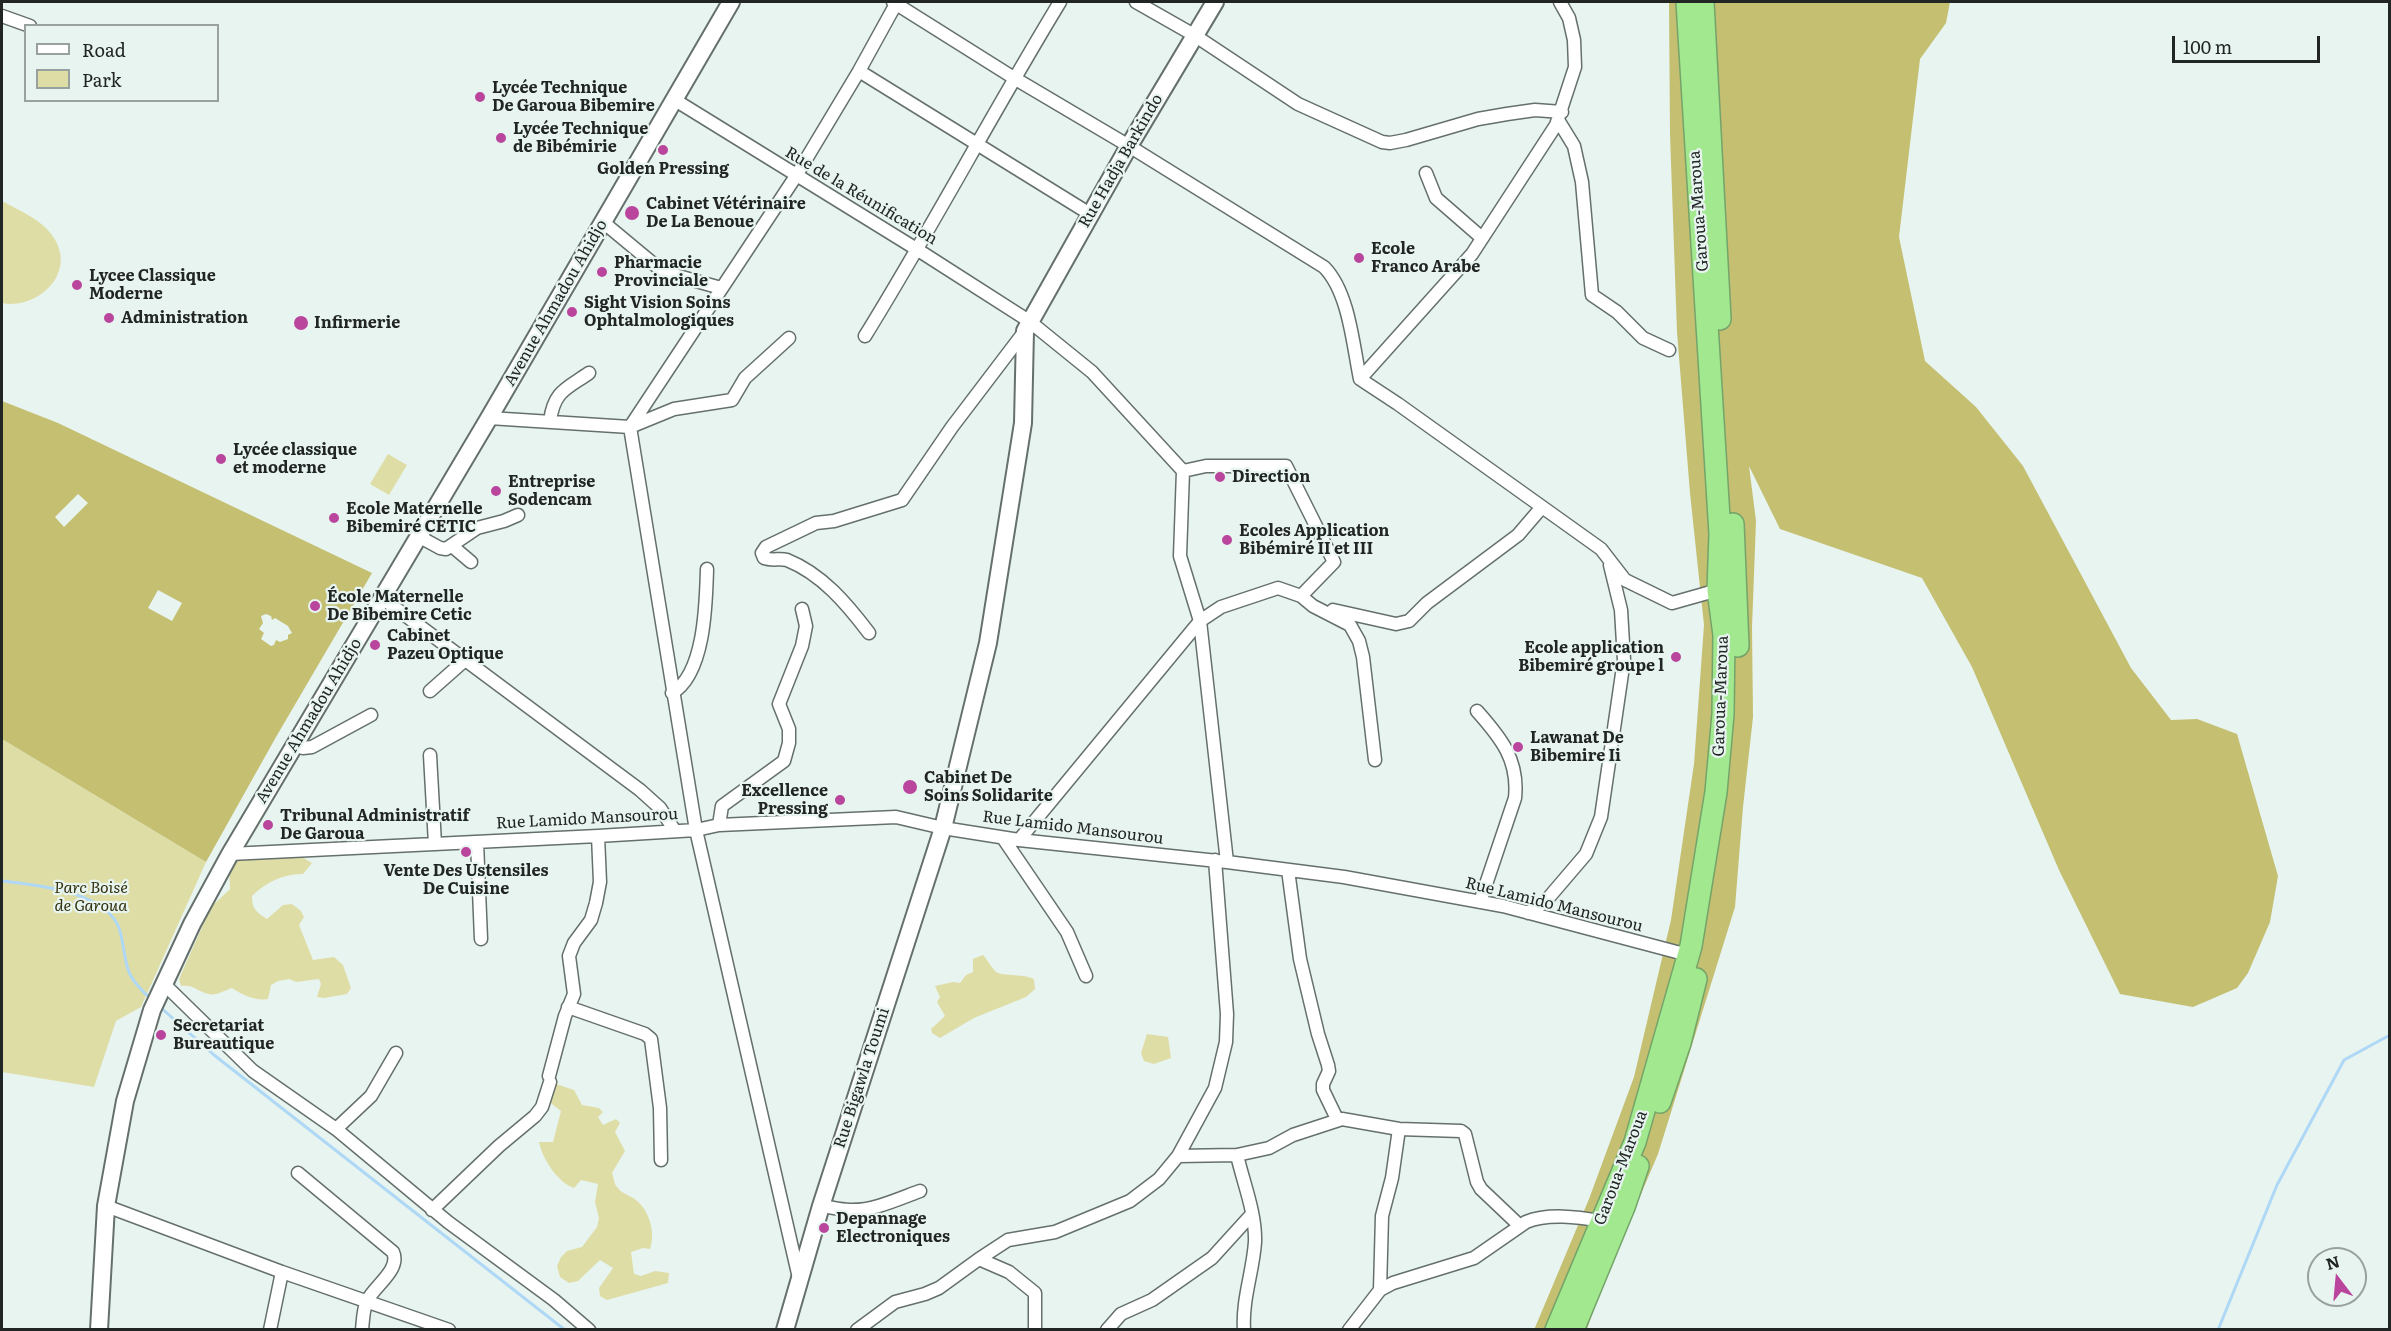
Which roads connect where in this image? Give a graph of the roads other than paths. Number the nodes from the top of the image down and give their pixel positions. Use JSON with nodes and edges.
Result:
{"nodes":[{"id":1,"x":731,"y":2,"type":"edge"},
{"id":2,"x":895,"y":2,"type":"edge"},
{"id":3,"x":1059,"y":2,"type":"edge"},
{"id":4,"x":1136,"y":2,"type":"edge"},
{"id":5,"x":1215,"y":2,"type":"edge"},
{"id":6,"x":1560,"y":2,"type":"edge"},
{"id":7,"x":1687,"y":2,"type":"edge"},
{"id":8,"x":1703,"y":2,"type":"edge"},
{"id":9,"x":2,"y":16,"type":"edge"},
{"id":10,"x":24,"y":24,"type":"edge"},
{"id":11,"x":1194,"y":35,"type":"junction"},
{"id":12,"x":859,"y":71,"type":"junction"},
{"id":13,"x":1014,"y":78,"type":"junction"},
{"id":14,"x":675,"y":100,"type":"junction"},
{"id":15,"x":1560,"y":116,"type":"junction"},
{"id":16,"x":976,"y":146,"type":"junction"},
{"id":17,"x":1129,"y":146,"type":"junction"},
{"id":18,"x":1426,"y":173,"type":"dead end"},
{"id":19,"x":796,"y":176,"type":"junction"},
{"id":20,"x":1090,"y":214,"type":"junction"},
{"id":21,"x":603,"y":222,"type":"junction"},
{"id":22,"x":1482,"y":238,"type":"junction"},
{"id":23,"x":918,"y":250,"type":"junction"},
{"id":24,"x":721,"y":288,"type":"junction"},
{"id":25,"x":1027,"y":326,"type":"junction"},
{"id":26,"x":865,"y":336,"type":"dead end"},
{"id":27,"x":789,"y":338,"type":"dead end"},
{"id":28,"x":1669,"y":350,"type":"dead end"},
{"id":29,"x":589,"y":373,"type":"dead end"},
{"id":30,"x":1360,"y":379,"type":"junction"},
{"id":31,"x":489,"y":418,"type":"junction"},
{"id":32,"x":550,"y":421,"type":"junction"},
{"id":33,"x":630,"y":428,"type":"junction"},
{"id":34,"x":1183,"y":471,"type":"junction"},
{"id":35,"x":1542,"y":507,"type":"junction"},
{"id":36,"x":518,"y":515,"type":"dead end"},
{"id":37,"x":418,"y":536,"type":"junction"},
{"id":38,"x":452,"y":546,"type":"junction"},
{"id":39,"x":1610,"y":560,"type":"junction"},
{"id":40,"x":471,"y":562,"type":"dead end"},
{"id":41,"x":707,"y":569,"type":"dead end"},
{"id":42,"x":1718,"y":590,"type":"junction"},
{"id":43,"x":1301,"y":596,"type":"junction"},
{"id":44,"x":381,"y":598,"type":"junction"},
{"id":45,"x":1313,"y":606,"type":"junction"},
{"id":46,"x":802,"y":609,"type":"dead end"},
{"id":47,"x":1200,"y":621,"type":"junction"},
{"id":48,"x":868,"y":633,"type":"dead end"},
{"id":49,"x":464,"y":661,"type":"junction"},
{"id":50,"x":430,"y":691,"type":"dead end"},
{"id":51,"x":672,"y":693,"type":"junction"},
{"id":52,"x":1477,"y":711,"type":"dead end"},
{"id":53,"x":371,"y":715,"type":"dead end"},
{"id":54,"x":294,"y":746,"type":"junction"},
{"id":55,"x":430,"y":755,"type":"dead end"},
{"id":56,"x":1375,"y":760,"type":"dead end"},
{"id":57,"x":719,"y":825,"type":"junction"},
{"id":58,"x":943,"y":828,"type":"junction"},
{"id":59,"x":696,"y":830,"type":"junction"},
{"id":60,"x":675,"y":831,"type":"junction"},
{"id":61,"x":598,"y":836,"type":"junction"},
{"id":62,"x":1003,"y":838,"type":"junction"},
{"id":63,"x":1019,"y":840,"type":"junction"},
{"id":64,"x":477,"y":842,"type":"junction"},
{"id":65,"x":435,"y":844,"type":"junction"},
{"id":66,"x":230,"y":854,"type":"junction"},
{"id":67,"x":1221,"y":861,"type":"junction"},
{"id":68,"x":1288,"y":870,"type":"junction"},
{"id":69,"x":1480,"y":902,"type":"junction"},
{"id":70,"x":1528,"y":913,"type":"junction"},
{"id":71,"x":481,"y":939,"type":"dead end"},
{"id":72,"x":1689,"y":955,"type":"junction"},
{"id":73,"x":1086,"y":976,"type":"dead end"},
{"id":74,"x":163,"y":988,"type":"junction"},
{"id":75,"x":568,"y":1007,"type":"junction"},
{"id":76,"x":396,"y":1053,"type":"dead end"},
{"id":77,"x":1337,"y":1119,"type":"junction"},
{"id":78,"x":336,"y":1129,"type":"junction"},
{"id":79,"x":1399,"y":1129,"type":"junction"},
{"id":80,"x":1236,"y":1155,"type":"junction"},
{"id":81,"x":1178,"y":1156,"type":"junction"},
{"id":82,"x":661,"y":1160,"type":"dead end"},
{"id":83,"x":298,"y":1173,"type":"dead end"},
{"id":84,"x":920,"y":1191,"type":"dead end"},
{"id":85,"x":106,"y":1206,"type":"junction"},
{"id":86,"x":821,"y":1206,"type":"junction"},
{"id":87,"x":432,"y":1209,"type":"junction"},
{"id":88,"x":1252,"y":1214,"type":"junction"},
{"id":89,"x":1601,"y":1221,"type":"junction"},
{"id":90,"x":1520,"y":1226,"type":"junction"},
{"id":91,"x":979,"y":1259,"type":"junction"},
{"id":92,"x":282,"y":1272,"type":"junction"},
{"id":93,"x":799,"y":1278,"type":"junction"},
{"id":94,"x":1380,"y":1290,"type":"junction"},
{"id":95,"x":367,"y":1302,"type":"junction"},
{"id":96,"x":99,"y":1329,"type":"edge"},
{"id":97,"x":270,"y":1329,"type":"edge"},
{"id":98,"x":362,"y":1329,"type":"edge"},
{"id":99,"x":449,"y":1329,"type":"edge"},
{"id":100,"x":590,"y":1329,"type":"edge"},
{"id":101,"x":785,"y":1329,"type":"edge"},
{"id":102,"x":856,"y":1329,"type":"edge"},
{"id":103,"x":1035,"y":1329,"type":"edge"},
{"id":104,"x":1107,"y":1329,"type":"edge"},
{"id":105,"x":1244,"y":1329,"type":"edge"},
{"id":106,"x":1349,"y":1329,"type":"edge"},
{"id":107,"x":1556,"y":1329,"type":"edge"},
{"id":108,"x":1573,"y":1329,"type":"edge"}],
"edges":[{"from":1,"to":14,"type":"main road","name":"Avenue Ahmadou Ahidjo"},
{"from":2,"to":12,"type":"street"},
{"from":2,"to":13,"type":"street"},
{"from":3,"to":13,"type":"street"},
{"from":4,"to":11,"type":"street"},
{"from":5,"to":11,"type":"main road","name":"Rue Hadja Barkindo"},
{"from":6,"to":15,"type":"street"},
{"from":7,"to":42,"type":"highway","name":"Garoua-Maroua"},
{"from":8,"to":108,"type":"highway","name":"Garoua-Maroua"},
{"from":9,"to":10,"type":"street"},
{"from":11,"to":15,"type":"street"},
{"from":11,"to":17,"type":"main road","name":"Rue Hadja Barkindo"},
{"from":12,"to":16,"type":"street"},
{"from":12,"to":19,"type":"street"},
{"from":13,"to":16,"type":"street"},
{"from":13,"to":17,"type":"street"},
{"from":14,"to":19,"type":"street","name":"Rue de la Réunification"},
{"from":14,"to":21,"type":"main road","name":"Avenue Ahmadou Ahidjo"},
{"from":15,"to":22,"type":"street"},
{"from":15,"to":28,"type":"street"},
{"from":16,"to":20,"type":"street"},
{"from":16,"to":23,"type":"street"},
{"from":17,"to":20,"type":"main road","name":"Rue Hadja Barkindo"},
{"from":17,"to":30,"type":"street"},
{"from":18,"to":22,"type":"street"},
{"from":19,"to":23,"type":"street","name":"Rue de la Réunification"},
{"from":19,"to":24,"type":"street"},
{"from":20,"to":25,"type":"main road","name":"Rue Hadja Barkindo"},
{"from":21,"to":24,"type":"street"},
{"from":21,"to":31,"type":"main road","name":"Avenue Ahmadou Ahidjo"},
{"from":22,"to":30,"type":"street"},
{"from":23,"to":25,"type":"street","name":"Rue de la Réunification"},
{"from":23,"to":26,"type":"street"},
{"from":24,"to":33,"type":"street"},
{"from":25,"to":34,"type":"street","name":"Rue de la Réunification"},
{"from":25,"to":48,"type":"street"},
{"from":25,"to":58,"type":"main road","name":"Rue Bigawla Toumi"},
{"from":27,"to":33,"type":"street"},
{"from":29,"to":32,"type":"street"},
{"from":30,"to":35,"type":"street"},
{"from":31,"to":32,"type":"street"},
{"from":31,"to":37,"type":"main road","name":"Avenue Ahmadou Ahidjo"},
{"from":32,"to":33,"type":"street"},
{"from":33,"to":51,"type":"street"},
{"from":34,"to":43,"type":"street"},
{"from":34,"to":47,"type":"street"},
{"from":35,"to":39,"type":"street"},
{"from":35,"to":45,"type":"street"},
{"from":36,"to":38,"type":"street"},
{"from":37,"to":38,"type":"street"},
{"from":37,"to":44,"type":"main road","name":"Avenue Ahmadou Ahidjo"},
{"from":38,"to":40,"type":"street"},
{"from":39,"to":42,"type":"street"},
{"from":39,"to":70,"type":"street"},
{"from":41,"to":51,"type":"street"},
{"from":42,"to":72,"type":"highway","name":"Garoua-Maroua"},
{"from":43,"to":45,"type":"street"},
{"from":43,"to":47,"type":"street"},
{"from":44,"to":49,"type":"street"},
{"from":44,"to":54,"type":"main road","name":"Avenue Ahmadou Ahidjo"},
{"from":45,"to":56,"type":"street"},
{"from":46,"to":57,"type":"street"},
{"from":47,"to":63,"type":"street"},
{"from":47,"to":67,"type":"street"},
{"from":49,"to":50,"type":"street"},
{"from":49,"to":60,"type":"street"},
{"from":51,"to":59,"type":"street"},
{"from":52,"to":69,"type":"street"},
{"from":53,"to":54,"type":"street"},
{"from":54,"to":66,"type":"main road","name":"Avenue Ahmadou Ahidjo"},
{"from":55,"to":65,"type":"street"},
{"from":57,"to":58,"type":"street","name":"Rue Lamido Mansourou"},
{"from":57,"to":59,"type":"street","name":"Rue Lamido Mansourou"},
{"from":58,"to":62,"type":"street","name":"Rue Lamido Mansourou"},
{"from":58,"to":86,"type":"main road","name":"Rue Bigawla Toumi"},
{"from":59,"to":60,"type":"street","name":"Rue Lamido Mansourou"},
{"from":59,"to":93,"type":"street"},
{"from":60,"to":61,"type":"street","name":"Rue Lamido Mansourou"},
{"from":61,"to":64,"type":"street","name":"Rue Lamido Mansourou"},
{"from":61,"to":75,"type":"street"},
{"from":62,"to":63,"type":"street","name":"Rue Lamido Mansourou"},
{"from":62,"to":73,"type":"street"},
{"from":63,"to":67,"type":"street","name":"Rue Lamido Mansourou"},
{"from":64,"to":65,"type":"street","name":"Rue Lamido Mansourou"},
{"from":64,"to":71,"type":"street"},
{"from":65,"to":66,"type":"street","name":"Rue Lamido Mansourou"},
{"from":66,"to":74,"type":"main road","name":"Avenue Ahmadou Ahidjo"},
{"from":67,"to":68,"type":"street","name":"Rue Lamido Mansourou"},
{"from":67,"to":81,"type":"street"},
{"from":68,"to":69,"type":"street","name":"Rue Lamido Mansourou"},
{"from":68,"to":77,"type":"street"},
{"from":69,"to":70,"type":"street","name":"Rue Lamido Mansourou"},
{"from":70,"to":72,"type":"street","name":"Rue Lamido Mansourou"},
{"from":72,"to":89,"type":"highway","name":"Garoua-Maroua"},
{"from":74,"to":78,"type":"street"},
{"from":74,"to":85,"type":"main road","name":"Avenue Ahmadou Ahidjo"},
{"from":75,"to":82,"type":"street"},
{"from":75,"to":87,"type":"street"},
{"from":76,"to":78,"type":"street"},
{"from":77,"to":79,"type":"street"},
{"from":77,"to":80,"type":"street"},
{"from":78,"to":87,"type":"street"},
{"from":79,"to":90,"type":"street"},
{"from":79,"to":94,"type":"street"},
{"from":80,"to":81,"type":"street"},
{"from":80,"to":88,"type":"street"},
{"from":81,"to":91,"type":"street"},
{"from":83,"to":95,"type":"street"},
{"from":84,"to":86,"type":"street"},
{"from":85,"to":92,"type":"street"},
{"from":85,"to":96,"type":"main road","name":"Avenue Ahmadou Ahidjo"},
{"from":86,"to":93,"type":"main road","name":"Rue Bigawla Toumi"},
{"from":87,"to":100,"type":"street"},
{"from":88,"to":104,"type":"street"},
{"from":88,"to":105,"type":"street"},
{"from":89,"to":90,"type":"street"},
{"from":89,"to":107,"type":"highway","name":"Garoua-Maroua"},
{"from":90,"to":94,"type":"street"},
{"from":91,"to":102,"type":"street"},
{"from":91,"to":103,"type":"street"},
{"from":92,"to":95,"type":"street"},
{"from":92,"to":97,"type":"street"},
{"from":93,"to":101,"type":"main road","name":"Rue Bigawla Toumi"},
{"from":94,"to":106,"type":"street"},
{"from":95,"to":98,"type":"street"},
{"from":95,"to":99,"type":"street"}]}
